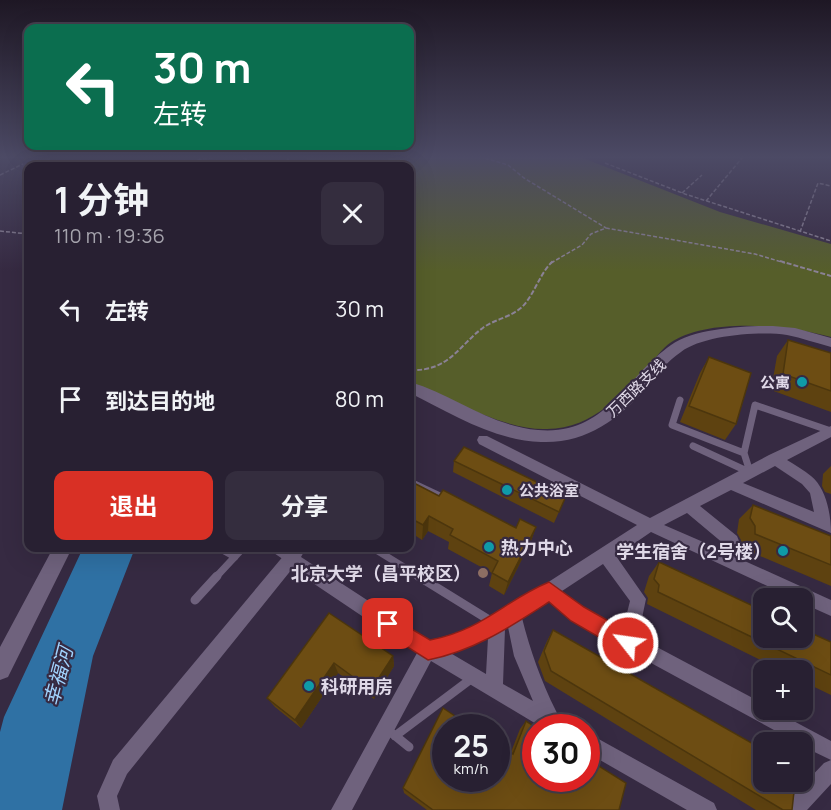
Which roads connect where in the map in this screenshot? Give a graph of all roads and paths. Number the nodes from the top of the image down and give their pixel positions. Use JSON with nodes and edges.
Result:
{"nodes":[{"id":1,"x":553,"y":196,"type":"edge"},
{"id":2,"x":690,"y":196,"type":"edge"},
{"id":3,"x":710,"y":196,"type":"edge"},
{"id":4,"x":813,"y":196,"type":"edge"},
{"id":5,"x":706,"y":201,"type":"junction"},
{"id":6,"x":606,"y":228,"type":"junction"},
{"id":7,"x":0,"y":231,"type":"edge"},
{"id":8,"x":800,"y":231,"type":"junction"},
{"id":9,"x":24,"y":234,"type":"edge"},
{"id":10,"x":831,"y":241,"type":"edge"},
{"id":11,"x":831,"y":276,"type":"edge"},
{"id":12,"x":831,"y":343,"type":"edge"},
{"id":13,"x":414,"y":371,"type":"edge"},
{"id":14,"x":414,"y":389,"type":"edge"},
{"id":15,"x":680,"y":400,"type":"dead end"},
{"id":16,"x":830,"y":431,"type":"edge"},
{"id":17,"x":483,"y":440,"type":"dead end"},
{"id":18,"x":693,"y":446,"type":"dead end"},
{"id":19,"x":744,"y":453,"type":"junction"},
{"id":20,"x":774,"y":459,"type":"junction"},
{"id":21,"x":750,"y":472,"type":"junction"},
{"id":22,"x":729,"y":483,"type":"junction"},
{"id":23,"x":414,"y":484,"type":"edge"},
{"id":24,"x":451,"y":502,"type":"edge"},
{"id":25,"x":688,"y":505,"type":"junction"},
{"id":26,"x":650,"y":525,"type":"junction"},
{"id":27,"x":828,"y":525,"type":"edge"},
{"id":28,"x":61,"y":552,"type":"edge"},
{"id":29,"x":226,"y":552,"type":"edge"},
{"id":30,"x":239,"y":552,"type":"edge"},
{"id":31,"x":379,"y":552,"type":"edge"},
{"id":32,"x":294,"y":553,"type":"edge"},
{"id":33,"x":605,"y":554,"type":"junction"},
{"id":34,"x":235,"y":557,"type":"junction"},
{"id":35,"x":730,"y":562,"type":"junction"},
{"id":36,"x":549,"y":591,"type":"junction"},
{"id":37,"x":195,"y":600,"type":"dead end"},
{"id":38,"x":831,"y":608,"type":"edge"},
{"id":39,"x":513,"y":614,"type":"junction"},
{"id":40,"x":497,"y":625,"type":"junction"},
{"id":41,"x":628,"y":643,"type":"junction"},
{"id":42,"x":428,"y":650,"type":"junction"},
{"id":43,"x":0,"y":669,"type":"edge"},
{"id":44,"x":474,"y":676,"type":"junction"},
{"id":45,"x":494,"y":688,"type":"junction"},
{"id":46,"x":539,"y":714,"type":"edge"},
{"id":47,"x":551,"y":714,"type":"edge"},
{"id":48,"x":390,"y":732,"type":"junction"},
{"id":49,"x":409,"y":747,"type":"dead end"},
{"id":50,"x":600,"y":749,"type":"edge"},
{"id":51,"x":831,"y":751,"type":"edge"},
{"id":52,"x":831,"y":770,"type":"edge"},
{"id":53,"x":110,"y":810,"type":"edge"},
{"id":54,"x":340,"y":810,"type":"edge"},
{"id":55,"x":707,"y":810,"type":"edge"},
{"id":56,"x":793,"y":810,"type":"edge"}],
"edges":[{"from":1,"to":6,"type":"path"},
{"from":2,"to":5,"type":"path"},
{"from":3,"to":5,"type":"path"},
{"from":4,"to":8,"type":"path"},
{"from":5,"to":8,"type":"path"},
{"from":6,"to":11,"type":"path"},
{"from":6,"to":13,"type":"path"},
{"from":7,"to":9,"type":"path"},
{"from":8,"to":10,"type":"path"},
{"from":12,"to":14,"type":"street","name":"万西路支线"},
{"from":15,"to":19,"type":"lane"},
{"from":16,"to":19,"type":"lane"},
{"from":16,"to":20,"type":"street"},
{"from":17,"to":26,"type":"street"},
{"from":18,"to":21,"type":"lane"},
{"from":19,"to":21,"type":"lane"},
{"from":20,"to":21,"type":"street"},
{"from":20,"to":27,"type":"street"},
{"from":21,"to":22,"type":"street"},
{"from":22,"to":25,"type":"street"},
{"from":22,"to":27,"type":"street"},
{"from":23,"to":24,"type":"lane"},
{"from":25,"to":26,"type":"street"},
{"from":25,"to":35,"type":"street"},
{"from":26,"to":33,"type":"street"},
{"from":26,"to":35,"type":"street"},
{"from":28,"to":43,"type":"street"},
{"from":29,"to":34,"type":"lane"},
{"from":30,"to":34,"type":"lane"},
{"from":31,"to":40,"type":"lane"},
{"from":32,"to":42,"type":"street"},
{"from":32,"to":53,"type":"street"},
{"from":33,"to":36,"type":"street"},
{"from":33,"to":41,"type":"street"},
{"from":34,"to":37,"type":"lane"},
{"from":35,"to":38,"type":"street"},
{"from":36,"to":39,"type":"street"},
{"from":36,"to":41,"type":"street"},
{"from":39,"to":40,"type":"street"},
{"from":39,"to":47,"type":"street"},
{"from":40,"to":42,"type":"street"},
{"from":40,"to":45,"type":"street"},
{"from":41,"to":51,"type":"street"},
{"from":42,"to":44,"type":"street"},
{"from":42,"to":48,"type":"street"},
{"from":44,"to":45,"type":"street"},
{"from":44,"to":48,"type":"lane"},
{"from":45,"to":46,"type":"street"},
{"from":48,"to":49,"type":"lane"},
{"from":48,"to":54,"type":"street"},
{"from":50,"to":55,"type":"street"},
{"from":52,"to":56,"type":"street"}]}
